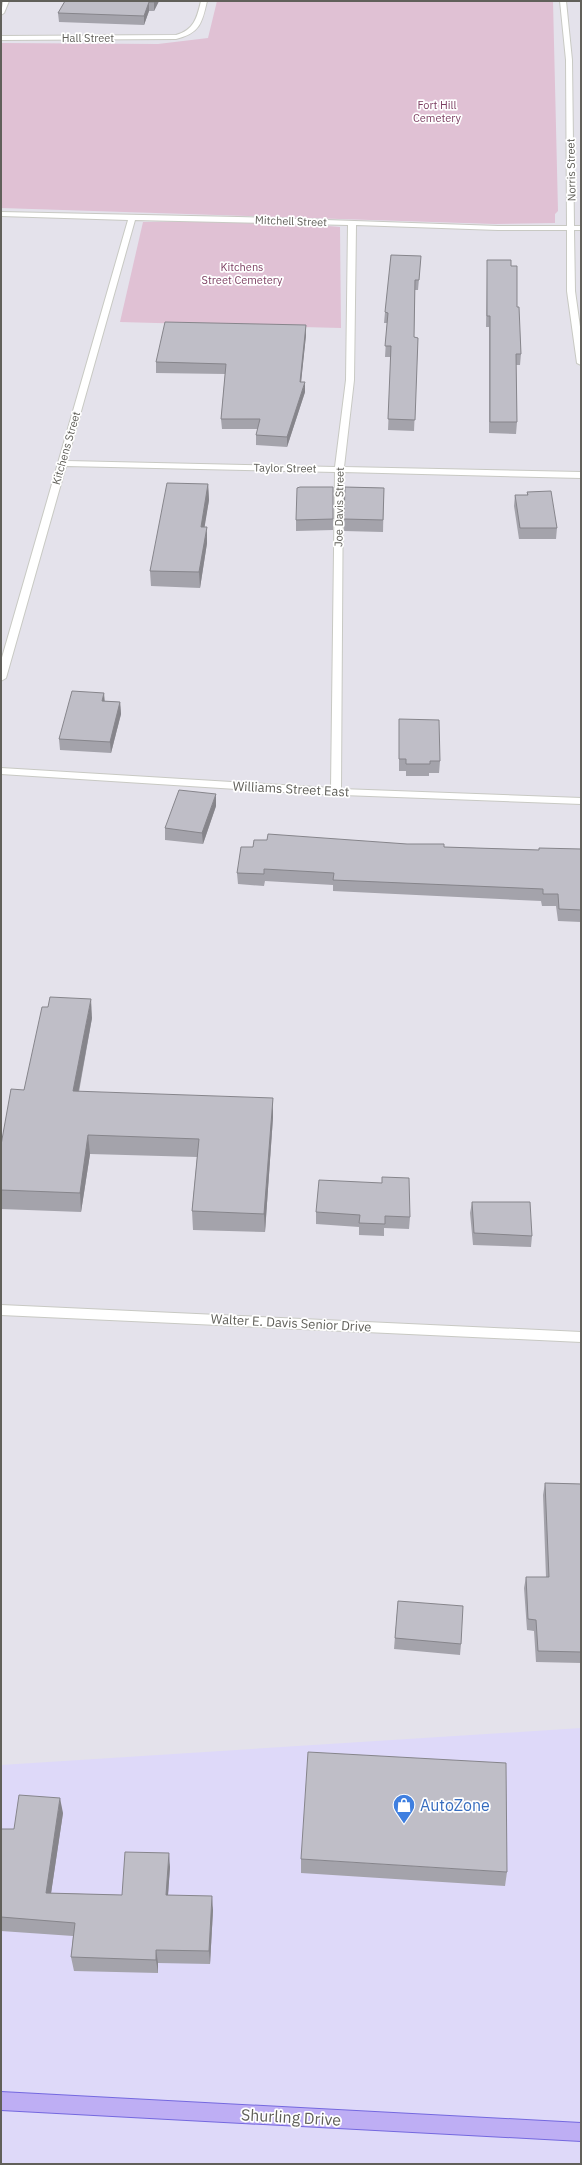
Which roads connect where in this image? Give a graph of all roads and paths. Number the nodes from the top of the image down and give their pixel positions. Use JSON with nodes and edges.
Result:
{"nodes":[{"id":1,"x":6,"y":1,"type":"edge"},
{"id":2,"x":204,"y":1,"type":"edge"},
{"id":3,"x":563,"y":1,"type":"edge"},
{"id":4,"x":1,"y":13,"type":"edge"},
{"id":5,"x":1,"y":38,"type":"edge"},
{"id":6,"x":1,"y":214,"type":"edge"},
{"id":7,"x":132,"y":218,"type":"junction"},
{"id":8,"x":352,"y":223,"type":"junction"},
{"id":9,"x":571,"y":228,"type":"junction"},
{"id":10,"x":581,"y":228,"type":"edge"},
{"id":11,"x":581,"y":363,"type":"edge"},
{"id":12,"x":62,"y":463,"type":"junction"},
{"id":13,"x":339,"y":470,"type":"junction"},
{"id":14,"x":581,"y":475,"type":"edge"},
{"id":15,"x":5,"y":644,"type":"edge"},
{"id":16,"x":1,"y":678,"type":"edge"},
{"id":17,"x":1,"y":771,"type":"edge"},
{"id":18,"x":336,"y":792,"type":"junction"},
{"id":19,"x":581,"y":801,"type":"edge"},
{"id":20,"x":1,"y":1310,"type":"edge"},
{"id":21,"x":581,"y":1337,"type":"edge"},
{"id":22,"x":1,"y":2101,"type":"edge"},
{"id":23,"x":581,"y":2132,"type":"edge"}],
"edges":[{"from":1,"to":4,"type":"street"},
{"from":2,"to":5,"type":"street","name":"Hall Street"},
{"from":3,"to":9,"type":"street","name":"Norris Street"},
{"from":6,"to":7,"type":"street","name":"Mitchell Street"},
{"from":7,"to":8,"type":"street","name":"Mitchell Street"},
{"from":7,"to":12,"type":"street","name":"Kitchens Street"},
{"from":8,"to":9,"type":"street","name":"Mitchell Street"},
{"from":8,"to":13,"type":"street","name":"Joe Davis Street"},
{"from":9,"to":10,"type":"street","name":"Mitchell Street"},
{"from":9,"to":11,"type":"street","name":"Norris Street"},
{"from":12,"to":13,"type":"street","name":"Taylor Street"},
{"from":12,"to":15,"type":"street","name":"Kitchens Street"},
{"from":13,"to":14,"type":"street","name":"Taylor Street"},
{"from":13,"to":18,"type":"street","name":"Joe Davis Street"},
{"from":15,"to":16,"type":"street","name":"Kitchens Street"},
{"from":17,"to":18,"type":"street","name":"Williams Street East"},
{"from":18,"to":19,"type":"street","name":"Williams Street East"},
{"from":20,"to":21,"type":"street","name":"Walter E. Davis Senior Drive"},
{"from":22,"to":23,"type":"main road","name":"Shurling Drive"}]}
